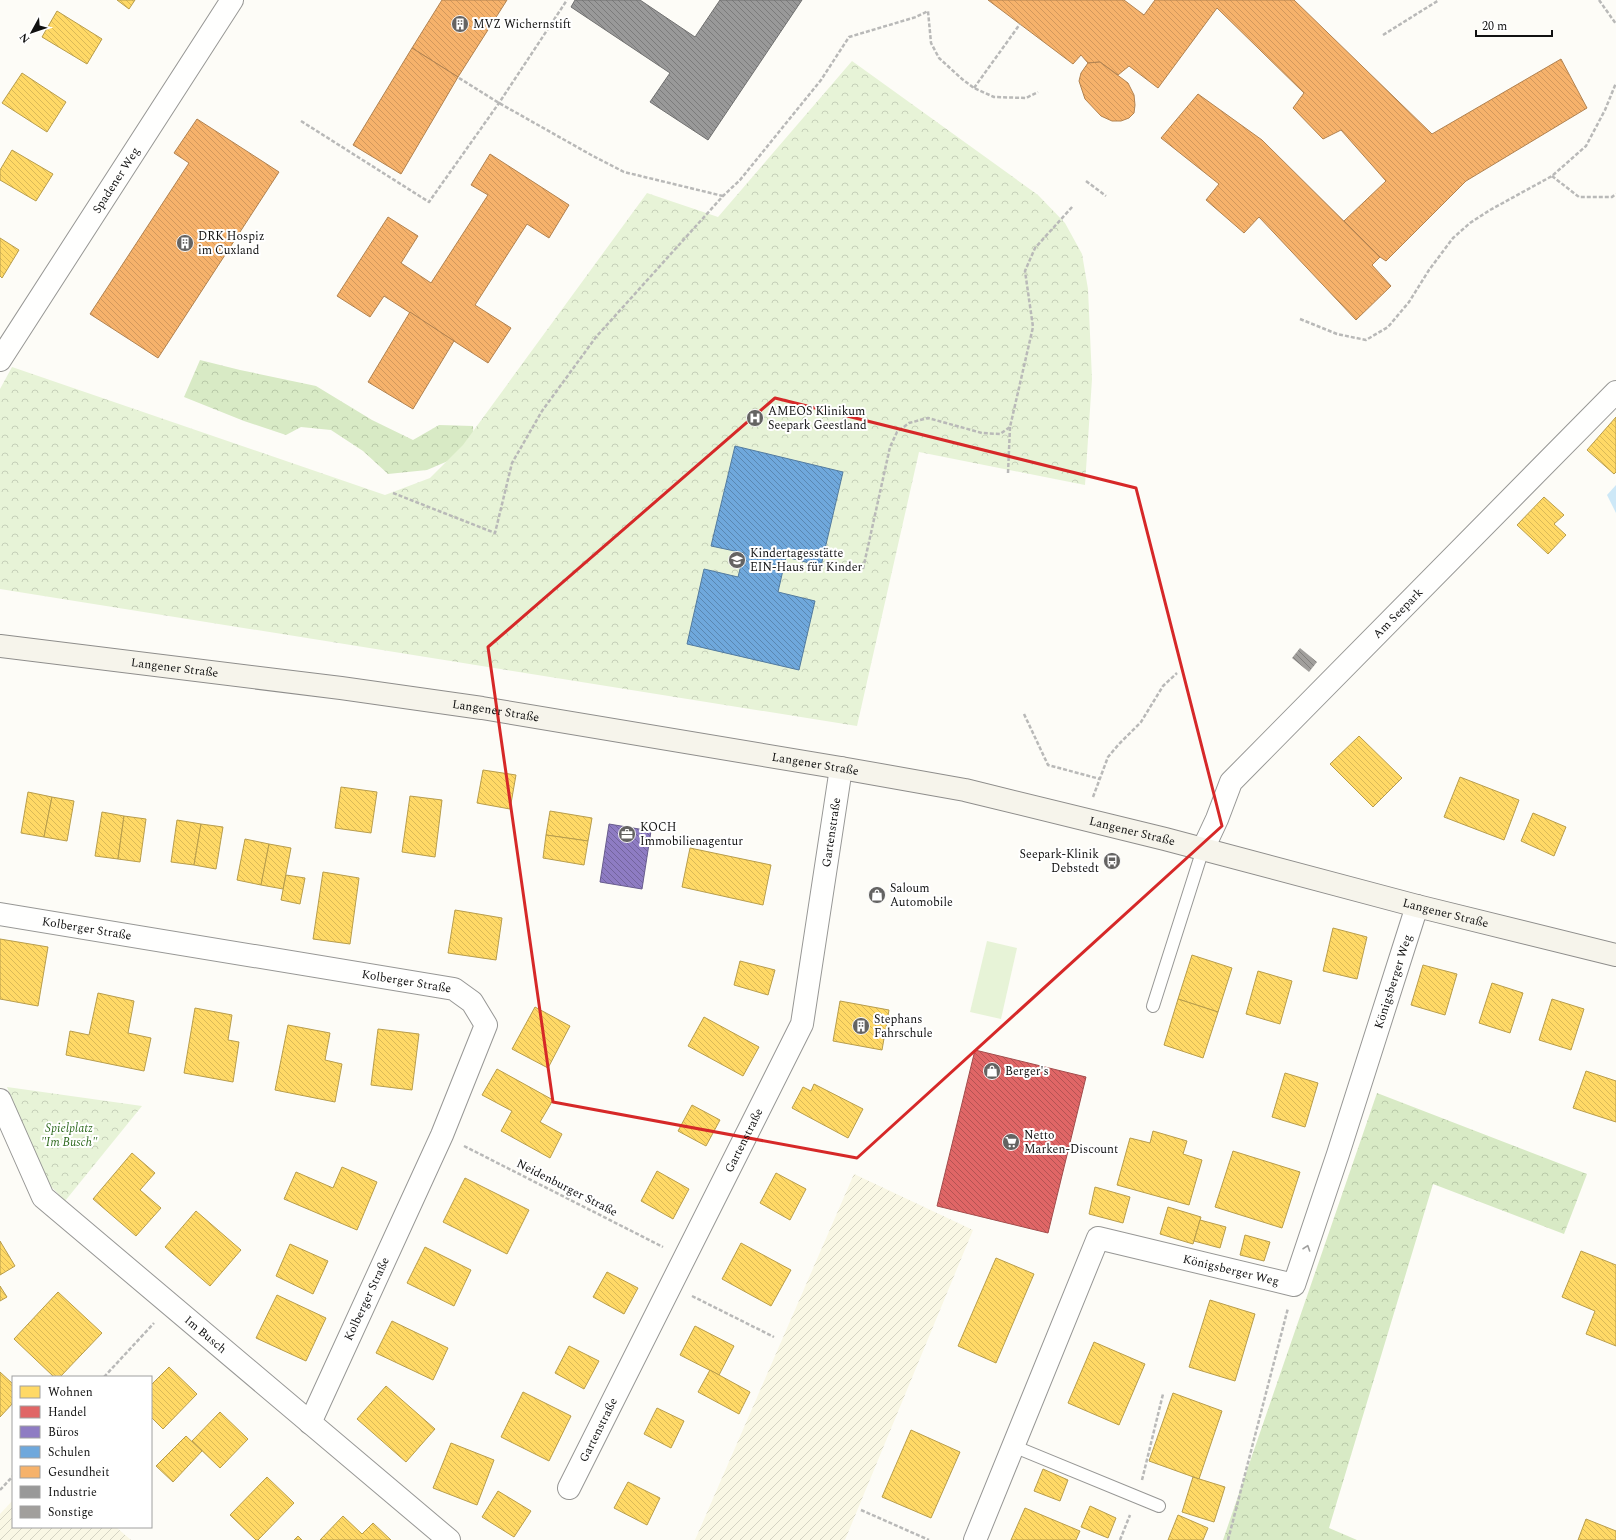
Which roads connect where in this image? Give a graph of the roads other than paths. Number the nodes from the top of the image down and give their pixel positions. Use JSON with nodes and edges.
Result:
{"nodes":[{"id":1,"x":232,"y":0,"type":"edge"},
{"id":2,"x":0,"y":360,"type":"edge"},
{"id":3,"x":1616,"y":392,"type":"edge"},
{"id":4,"x":0,"y":646,"type":"edge"},
{"id":5,"x":841,"y":768,"type":"junction"},
{"id":6,"x":1203,"y":849,"type":"junction"},
{"id":7,"x":1417,"y":906,"type":"junction"},
{"id":8,"x":0,"y":914,"type":"edge"},
{"id":9,"x":1616,"y":955,"type":"edge"},
{"id":10,"x":1153,"y":1006,"type":"dead end"},
{"id":11,"x":0,"y":1100,"type":"edge"},
{"id":12,"x":310,"y":1422,"type":"junction"},
{"id":13,"x":1013,"y":1446,"type":"junction"},
{"id":14,"x":569,"y":1488,"type":"dead end"},
{"id":15,"x":1159,"y":1506,"type":"dead end"},
{"id":16,"x":449,"y":1540,"type":"edge"},
{"id":17,"x":975,"y":1540,"type":"edge"}],
"edges":[{"from":1,"to":2,"type":"street","name":"Spadener Weg"},
{"from":3,"to":6,"type":"street","name":"Am Seepark"},
{"from":4,"to":5,"type":"main road","name":"Langener Straße"},
{"from":5,"to":6,"type":"main road","name":"Langener Straße"},
{"from":5,"to":14,"type":"street","name":"Gartenstraße"},
{"from":6,"to":7,"type":"main road","name":"Langener Straße"},
{"from":6,"to":10,"type":"lane"},
{"from":7,"to":9,"type":"main road","name":"Langener Straße"},
{"from":13,"to":7,"type":"street","name":"Königsberger Weg","one_way":true},
{"from":8,"to":12,"type":"street","name":"Kolberger Straße"},
{"from":11,"to":12,"type":"street","name":"Im Busch"},
{"from":12,"to":16,"type":"street","name":"Im Busch"},
{"from":13,"to":15,"type":"lane"},
{"from":13,"to":17,"type":"street","name":"Königsberger Weg"}]}
